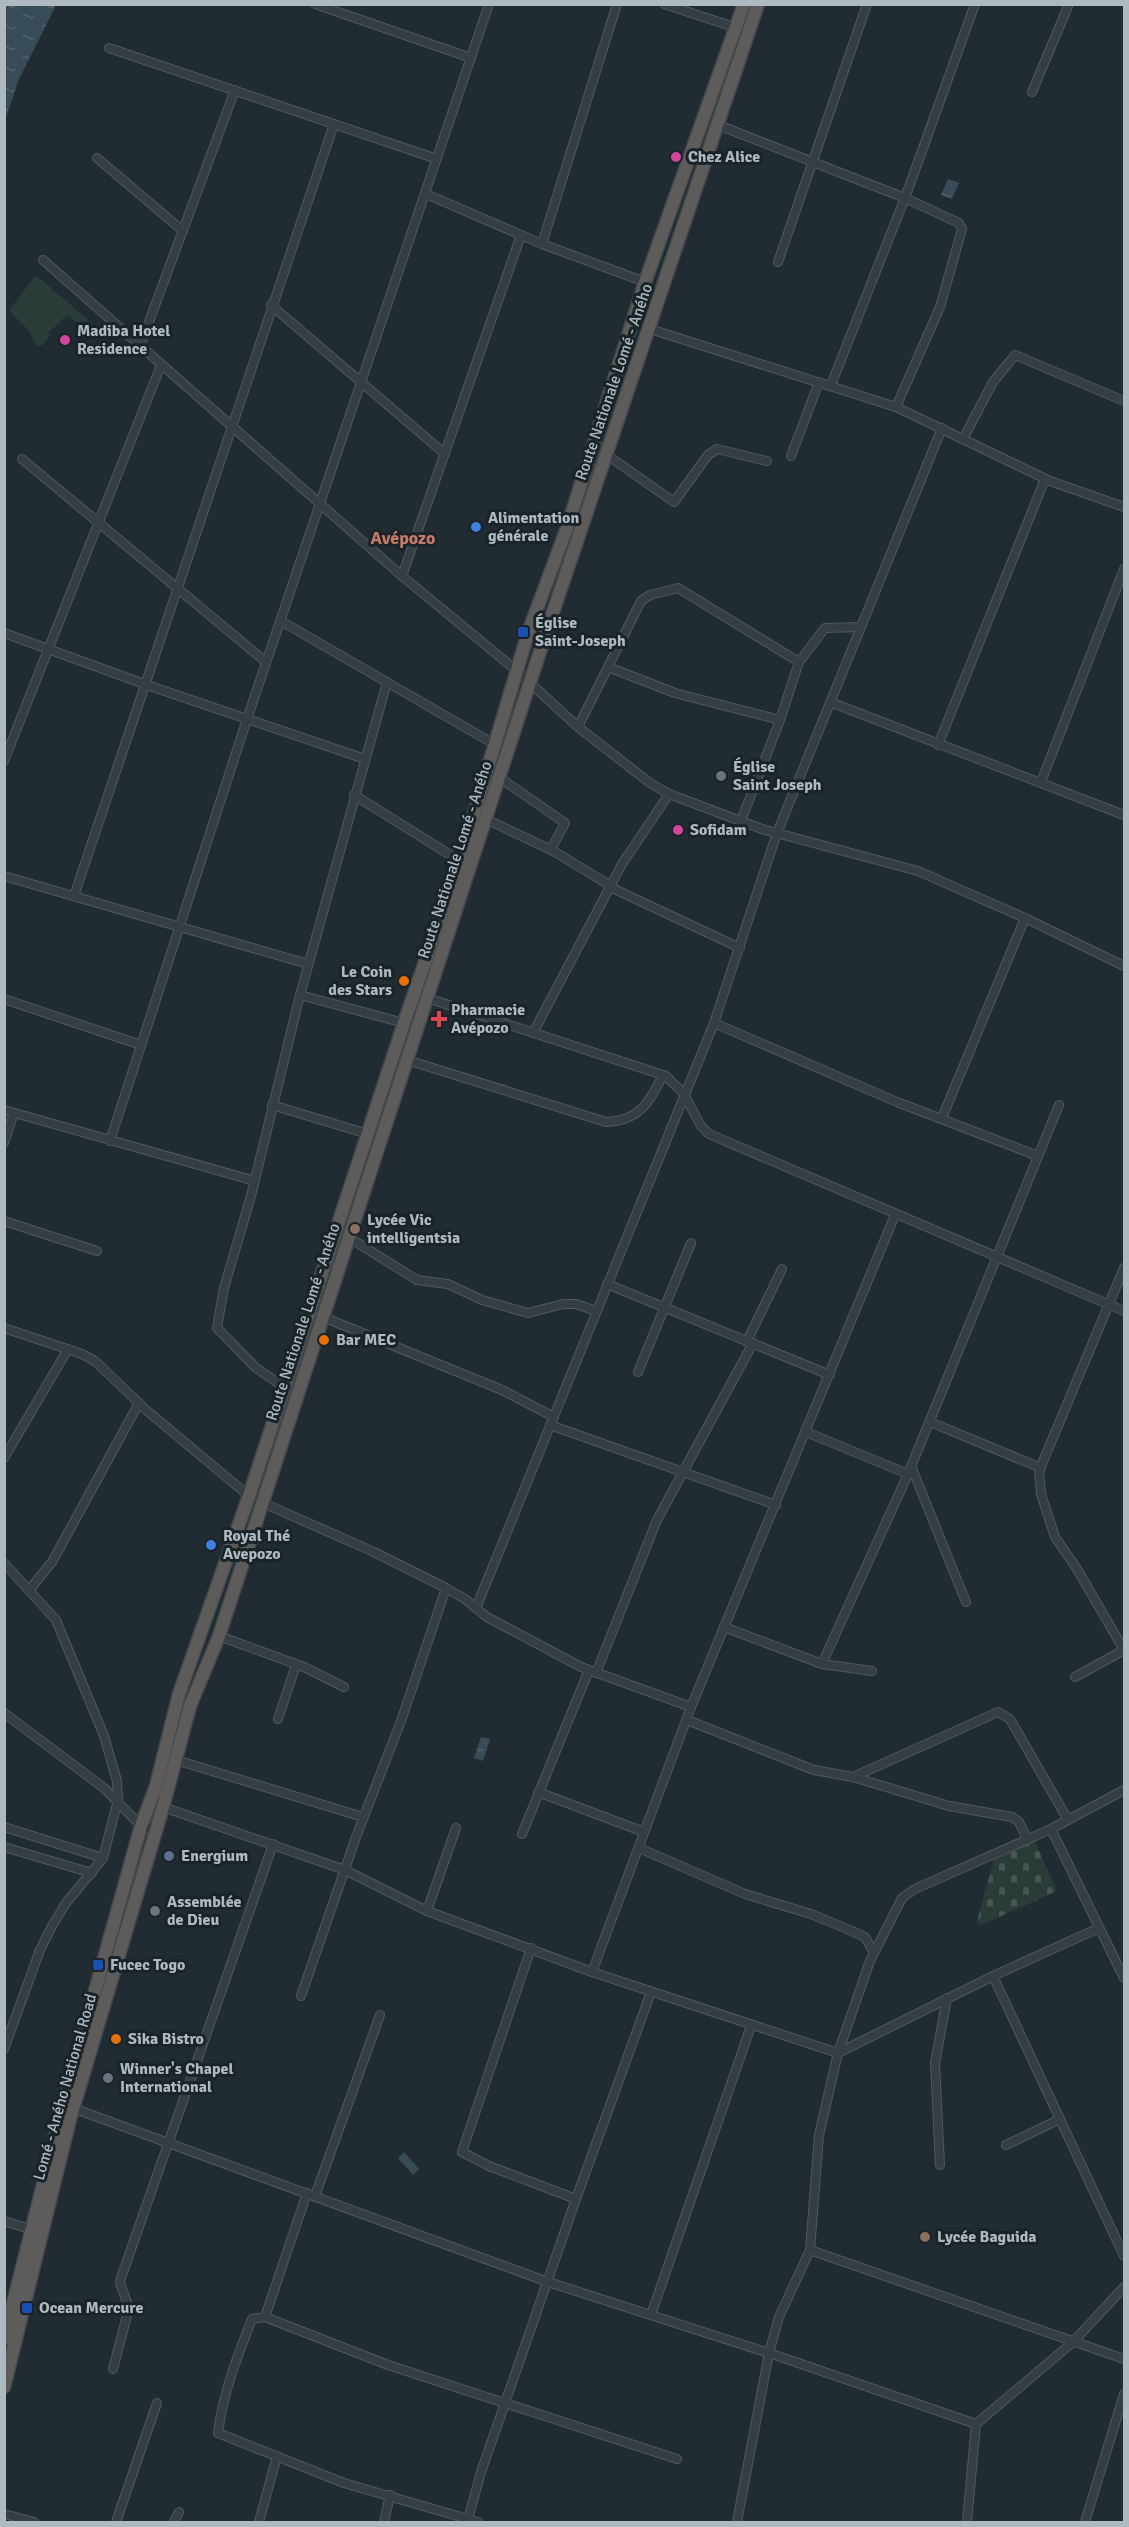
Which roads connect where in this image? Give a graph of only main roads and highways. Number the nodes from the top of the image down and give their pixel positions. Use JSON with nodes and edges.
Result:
{"nodes":[{"id":1,"x":744,"y":4,"type":"edge"},
{"id":2,"x":758,"y":4,"type":"edge"},
{"id":3,"x":156,"y":1831,"type":"joint"},
{"id":4,"x":69,"y":2107,"type":"junction"},
{"id":5,"x":4,"y":2339,"type":"edge"},
{"id":6,"x":4,"y":2387,"type":"edge"}],
"edges":[{"from":1,"to":4,"type":"highway","name":"Route Nationale Lomé - Aného"},
{"from":2,"to":3,"type":"highway","name":"Route Nationale Lomé - Aného"},
{"from":3,"to":4,"type":"highway","name":"Lomé - Aného National Road"},
{"from":4,"to":5,"type":"highway"},
{"from":4,"to":6,"type":"highway","name":"Lomé - Aného National Road"}]}
